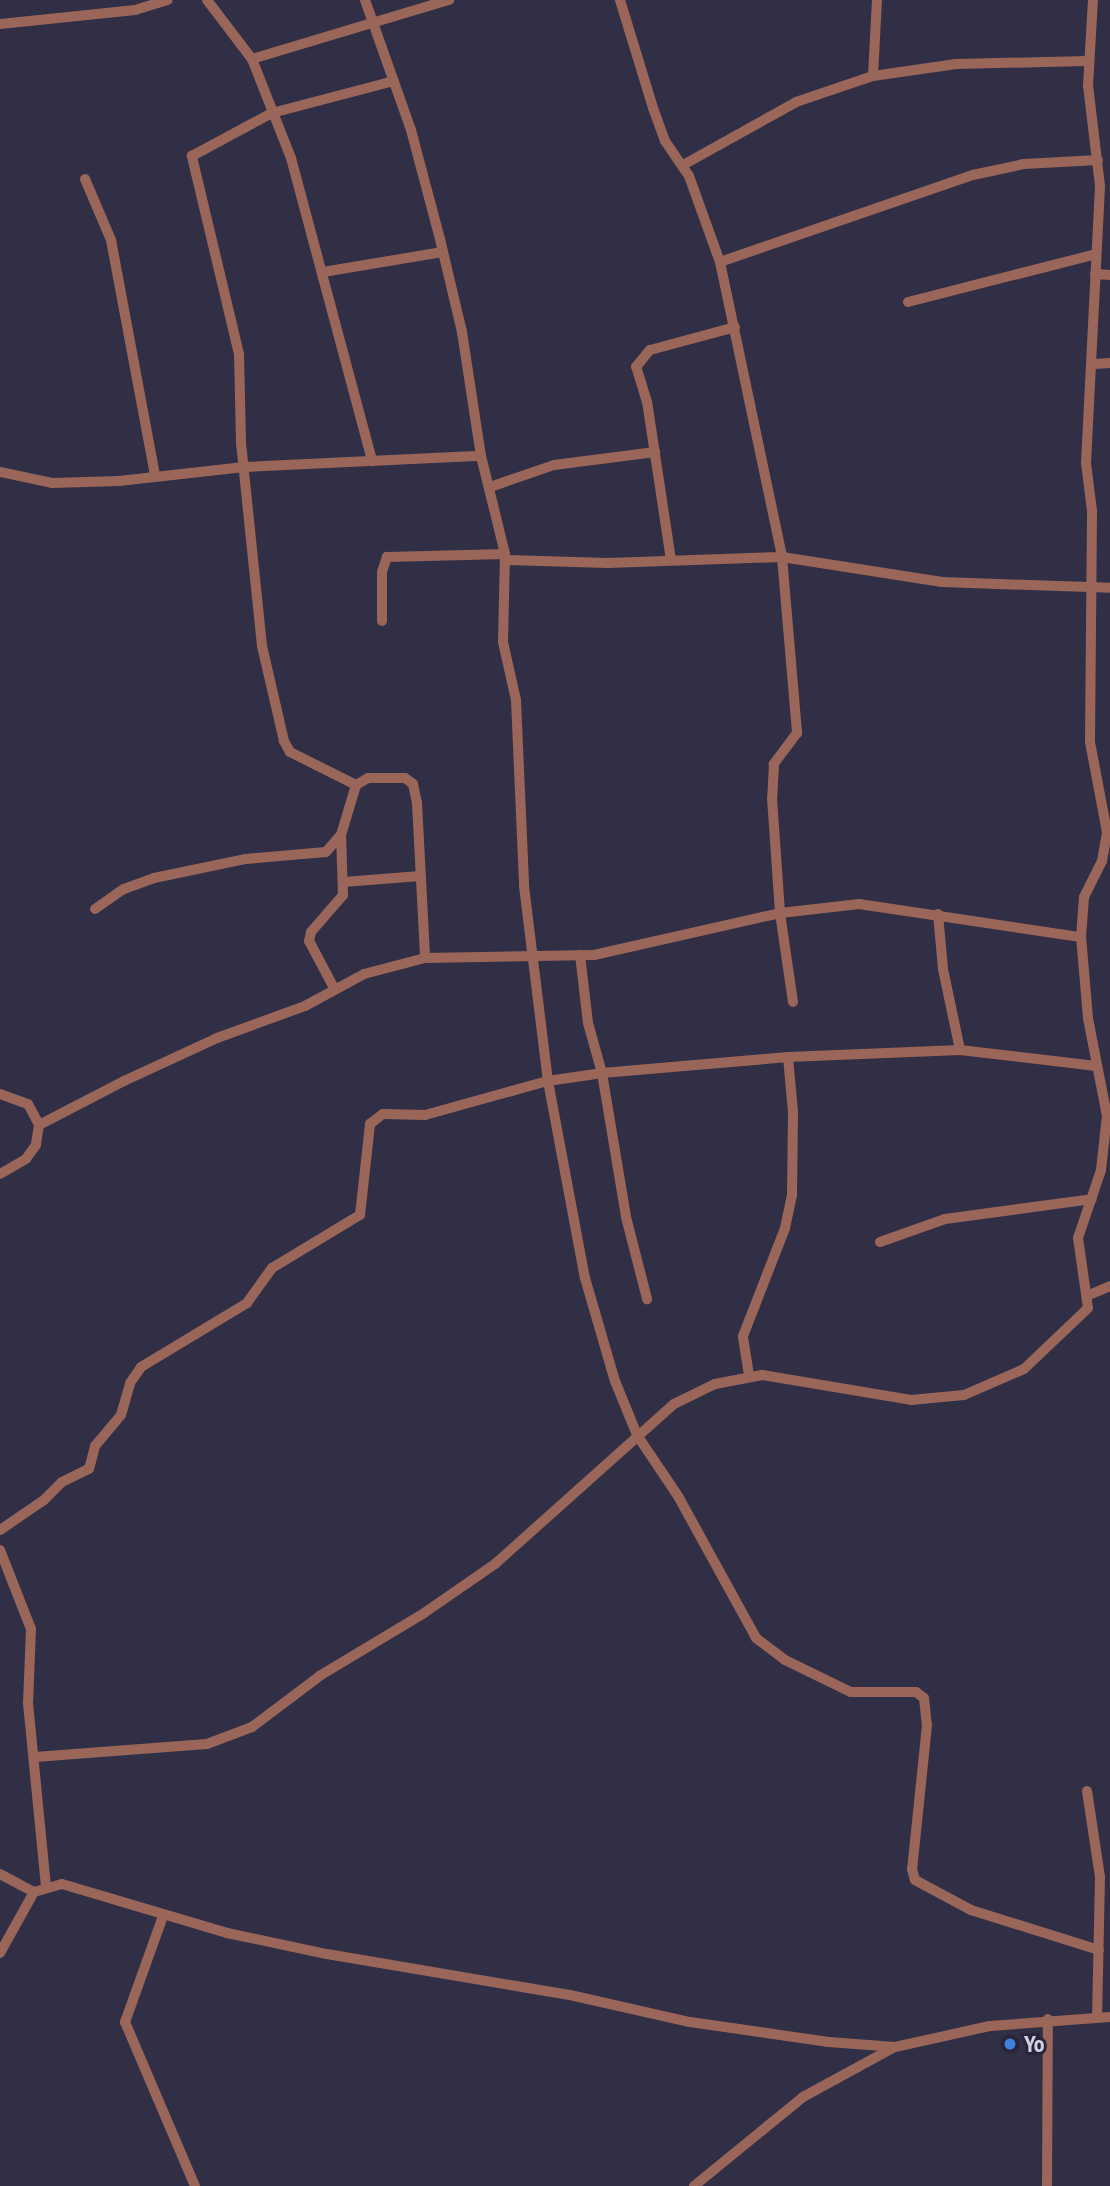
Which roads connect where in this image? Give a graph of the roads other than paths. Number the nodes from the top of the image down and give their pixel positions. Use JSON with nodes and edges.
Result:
{"nodes":[{"id":1,"x":168,"y":0,"type":"edge"},
{"id":2,"x":207,"y":0,"type":"edge"},
{"id":3,"x":365,"y":0,"type":"edge"},
{"id":4,"x":449,"y":0,"type":"edge"},
{"id":5,"x":620,"y":0,"type":"edge"},
{"id":6,"x":877,"y":0,"type":"edge"},
{"id":7,"x":1093,"y":0,"type":"edge"},
{"id":8,"x":375,"y":21,"type":"junction"},
{"id":9,"x":0,"y":24,"type":"edge"},
{"id":10,"x":252,"y":59,"type":"junction"},
{"id":11,"x":1087,"y":61,"type":"junction"},
{"id":12,"x":873,"y":76,"type":"junction"},
{"id":13,"x":394,"y":81,"type":"junction"},
{"id":14,"x":272,"y":113,"type":"junction"},
{"id":15,"x":1098,"y":160,"type":"junction"},
{"id":16,"x":683,"y":165,"type":"junction"},
{"id":17,"x":85,"y":179,"type":"dead end"},
{"id":18,"x":442,"y":252,"type":"junction"},
{"id":19,"x":1096,"y":254,"type":"junction"},
{"id":20,"x":720,"y":262,"type":"junction"},
{"id":21,"x":323,"y":272,"type":"junction"},
{"id":22,"x":1095,"y":274,"type":"junction"},
{"id":23,"x":1110,"y":275,"type":"edge"},
{"id":24,"x":908,"y":302,"type":"dead end"},
{"id":25,"x":735,"y":327,"type":"junction"},
{"id":26,"x":1110,"y":363,"type":"edge"},
{"id":27,"x":1094,"y":364,"type":"junction"},
{"id":28,"x":655,"y":452,"type":"junction"},
{"id":29,"x":481,"y":456,"type":"junction"},
{"id":30,"x":372,"y":461,"type":"junction"},
{"id":31,"x":244,"y":467,"type":"junction"},
{"id":32,"x":0,"y":472,"type":"edge"},
{"id":33,"x":155,"y":475,"type":"junction"},
{"id":34,"x":490,"y":487,"type":"junction"},
{"id":35,"x":506,"y":557,"type":"junction"},
{"id":36,"x":782,"y":557,"type":"junction"},
{"id":37,"x":671,"y":560,"type":"junction"},
{"id":38,"x":1090,"y":584,"type":"junction"},
{"id":39,"x":1110,"y":588,"type":"edge"},
{"id":40,"x":382,"y":621,"type":"dead end"},
{"id":41,"x":356,"y":785,"type":"junction"},
{"id":42,"x":341,"y":835,"type":"junction"},
{"id":43,"x":420,"y":876,"type":"junction"},
{"id":44,"x":344,"y":882,"type":"junction"},
{"id":45,"x":95,"y":909,"type":"dead end"},
{"id":46,"x":780,"y":913,"type":"junction"},
{"id":47,"x":938,"y":914,"type":"junction"},
{"id":48,"x":1081,"y":937,"type":"junction"},
{"id":49,"x":580,"y":955,"type":"junction"},
{"id":50,"x":536,"y":956,"type":"junction"},
{"id":51,"x":425,"y":958,"type":"junction"},
{"id":52,"x":334,"y":988,"type":"junction"},
{"id":53,"x":793,"y":1002,"type":"dead end"},
{"id":54,"x":960,"y":1050,"type":"junction"},
{"id":55,"x":788,"y":1057,"type":"junction"},
{"id":56,"x":1096,"y":1066,"type":"junction"},
{"id":57,"x":602,"y":1073,"type":"junction"},
{"id":58,"x":548,"y":1082,"type":"junction"},
{"id":59,"x":0,"y":1094,"type":"edge"},
{"id":60,"x":39,"y":1125,"type":"junction"},
{"id":61,"x":0,"y":1174,"type":"edge"},
{"id":62,"x":1092,"y":1199,"type":"junction"},
{"id":63,"x":880,"y":1242,"type":"dead end"},
{"id":64,"x":1110,"y":1286,"type":"edge"},
{"id":65,"x":1090,"y":1295,"type":"junction"},
{"id":66,"x":647,"y":1299,"type":"dead end"},
{"id":67,"x":749,"y":1375,"type":"junction"},
{"id":68,"x":637,"y":1434,"type":"junction"},
{"id":69,"x":0,"y":1530,"type":"edge"},
{"id":70,"x":0,"y":1550,"type":"edge"},
{"id":71,"x":34,"y":1757,"type":"junction"},
{"id":72,"x":1087,"y":1791,"type":"dead end"},
{"id":73,"x":1105,"y":1873,"type":"edge"},
{"id":74,"x":0,"y":1874,"type":"edge"},
{"id":75,"x":46,"y":1886,"type":"junction"},
{"id":76,"x":34,"y":1892,"type":"junction"},
{"id":77,"x":163,"y":1916,"type":"junction"},
{"id":78,"x":1099,"y":1950,"type":"junction"},
{"id":79,"x":0,"y":1953,"type":"edge"},
{"id":80,"x":1097,"y":2017,"type":"junction"},
{"id":81,"x":1110,"y":2017,"type":"edge"},
{"id":82,"x":1048,"y":2019,"type":"junction"},
{"id":83,"x":895,"y":2047,"type":"junction"},
{"id":84,"x":195,"y":2186,"type":"edge"},
{"id":85,"x":694,"y":2186,"type":"edge"},
{"id":86,"x":1047,"y":2186,"type":"edge"}],
"edges":[{"from":1,"to":9,"type":"street"},
{"from":2,"to":10,"type":"street"},
{"from":3,"to":8,"type":"street"},
{"from":4,"to":8,"type":"street"},
{"from":5,"to":16,"type":"street"},
{"from":6,"to":12,"type":"street"},
{"from":7,"to":11,"type":"street"},
{"from":8,"to":10,"type":"street"},
{"from":8,"to":13,"type":"street"},
{"from":10,"to":14,"type":"street"},
{"from":11,"to":12,"type":"street"},
{"from":11,"to":15,"type":"street"},
{"from":12,"to":16,"type":"street"},
{"from":13,"to":14,"type":"street"},
{"from":13,"to":18,"type":"street"},
{"from":14,"to":21,"type":"street"},
{"from":14,"to":31,"type":"street"},
{"from":15,"to":19,"type":"street"},
{"from":15,"to":20,"type":"street"},
{"from":16,"to":20,"type":"street"},
{"from":17,"to":33,"type":"street"},
{"from":18,"to":21,"type":"street"},
{"from":18,"to":29,"type":"street"},
{"from":19,"to":22,"type":"street"},
{"from":19,"to":24,"type":"street"},
{"from":20,"to":25,"type":"street"},
{"from":21,"to":30,"type":"street"},
{"from":22,"to":23,"type":"street"},
{"from":22,"to":27,"type":"street"},
{"from":25,"to":28,"type":"street"},
{"from":25,"to":36,"type":"street"},
{"from":26,"to":27,"type":"street"},
{"from":27,"to":38,"type":"street"},
{"from":28,"to":34,"type":"street"},
{"from":28,"to":37,"type":"street"},
{"from":29,"to":30,"type":"street"},
{"from":29,"to":34,"type":"street"},
{"from":30,"to":31,"type":"street"},
{"from":31,"to":33,"type":"street"},
{"from":31,"to":41,"type":"street"},
{"from":32,"to":33,"type":"street"},
{"from":34,"to":35,"type":"street"},
{"from":35,"to":37,"type":"street"},
{"from":35,"to":40,"type":"street"},
{"from":35,"to":50,"type":"street"},
{"from":36,"to":37,"type":"street"},
{"from":36,"to":38,"type":"street"},
{"from":36,"to":46,"type":"street"},
{"from":38,"to":39,"type":"street"},
{"from":38,"to":48,"type":"street"},
{"from":41,"to":42,"type":"street"},
{"from":41,"to":43,"type":"street"},
{"from":42,"to":44,"type":"street"},
{"from":42,"to":45,"type":"street"},
{"from":43,"to":44,"type":"street"},
{"from":43,"to":51,"type":"street"},
{"from":44,"to":52,"type":"street"},
{"from":46,"to":47,"type":"street"},
{"from":46,"to":49,"type":"street"},
{"from":46,"to":53,"type":"street"},
{"from":47,"to":48,"type":"street"},
{"from":47,"to":54,"type":"street"},
{"from":48,"to":56,"type":"street"},
{"from":49,"to":50,"type":"street"},
{"from":49,"to":57,"type":"street"},
{"from":50,"to":51,"type":"street"},
{"from":50,"to":58,"type":"street"},
{"from":51,"to":52,"type":"street"},
{"from":52,"to":60,"type":"street"},
{"from":54,"to":55,"type":"street"},
{"from":54,"to":56,"type":"street"},
{"from":55,"to":57,"type":"street"},
{"from":55,"to":67,"type":"street"},
{"from":56,"to":62,"type":"street"},
{"from":57,"to":58,"type":"street"},
{"from":57,"to":66,"type":"street"},
{"from":58,"to":68,"type":"street"},
{"from":58,"to":69,"type":"street"},
{"from":59,"to":60,"type":"street"},
{"from":60,"to":61,"type":"street"},
{"from":62,"to":63,"type":"street"},
{"from":62,"to":65,"type":"street"},
{"from":64,"to":65,"type":"street"},
{"from":65,"to":67,"type":"street"},
{"from":67,"to":68,"type":"street"},
{"from":68,"to":71,"type":"street"},
{"from":68,"to":78,"type":"street"},
{"from":70,"to":71,"type":"street"},
{"from":71,"to":75,"type":"street"},
{"from":72,"to":73,"type":"street"},
{"from":73,"to":78,"type":"street"},
{"from":74,"to":76,"type":"street"},
{"from":75,"to":76,"type":"street"},
{"from":75,"to":77,"type":"street"},
{"from":76,"to":79,"type":"street"},
{"from":77,"to":83,"type":"street"},
{"from":77,"to":84,"type":"street"},
{"from":78,"to":80,"type":"street"},
{"from":80,"to":81,"type":"street"},
{"from":80,"to":82,"type":"street"},
{"from":82,"to":83,"type":"street"},
{"from":82,"to":86,"type":"street"},
{"from":83,"to":85,"type":"street"}]}
